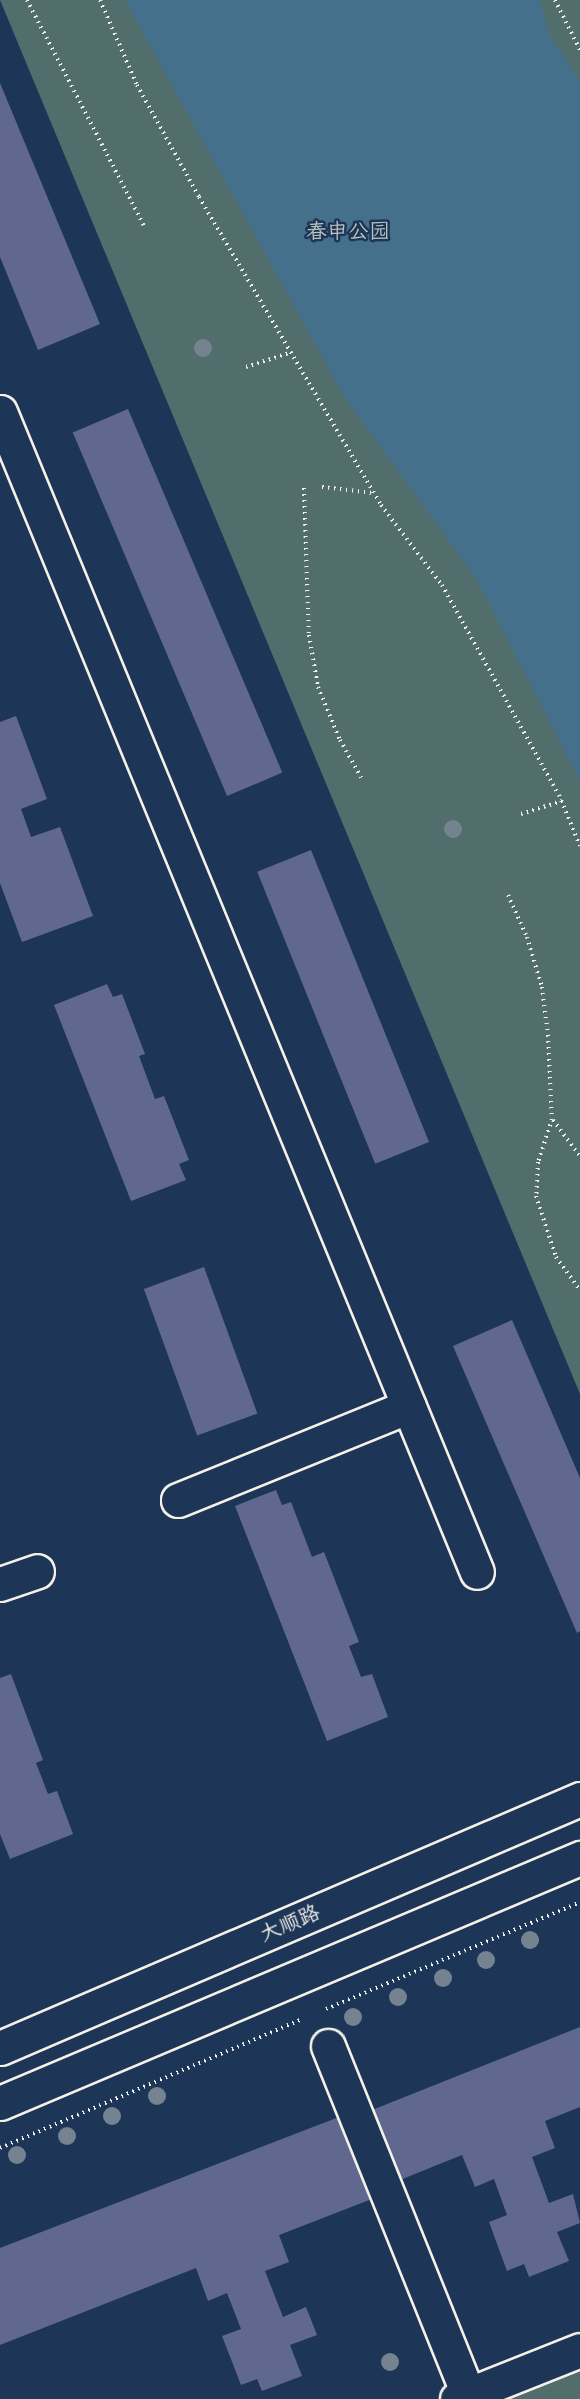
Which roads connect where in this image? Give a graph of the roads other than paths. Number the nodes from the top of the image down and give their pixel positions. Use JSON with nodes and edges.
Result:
{"nodes":[{"id":1,"x":0,"y":412,"type":"edge"},
{"id":2,"x":409,"y":1406,"type":"junction"},
{"id":3,"x":178,"y":1500,"type":"dead end"},
{"id":4,"x":37,"y":1572,"type":"dead end"},
{"id":5,"x":477,"y":1572,"type":"dead end"},
{"id":6,"x":0,"y":1584,"type":"edge"},
{"id":7,"x":580,"y":1799,"type":"edge"},
{"id":8,"x":580,"y":1858,"type":"edge"},
{"id":9,"x":328,"y":2046,"type":"dead end"},
{"id":10,"x":0,"y":2048,"type":"edge"},
{"id":11,"x":0,"y":2103,"type":"edge"},
{"id":12,"x":580,"y":2350,"type":"edge"},
{"id":13,"x":462,"y":2397,"type":"edge"}],
"edges":[{"from":1,"to":2,"type":"street"},
{"from":2,"to":3,"type":"street"},
{"from":2,"to":5,"type":"street"},
{"from":4,"to":6,"type":"street"},
{"from":7,"to":10,"type":"street","name":"大顺路"},
{"from":8,"to":11,"type":"street"},
{"from":9,"to":13,"type":"street"},
{"from":12,"to":13,"type":"street"}]}
